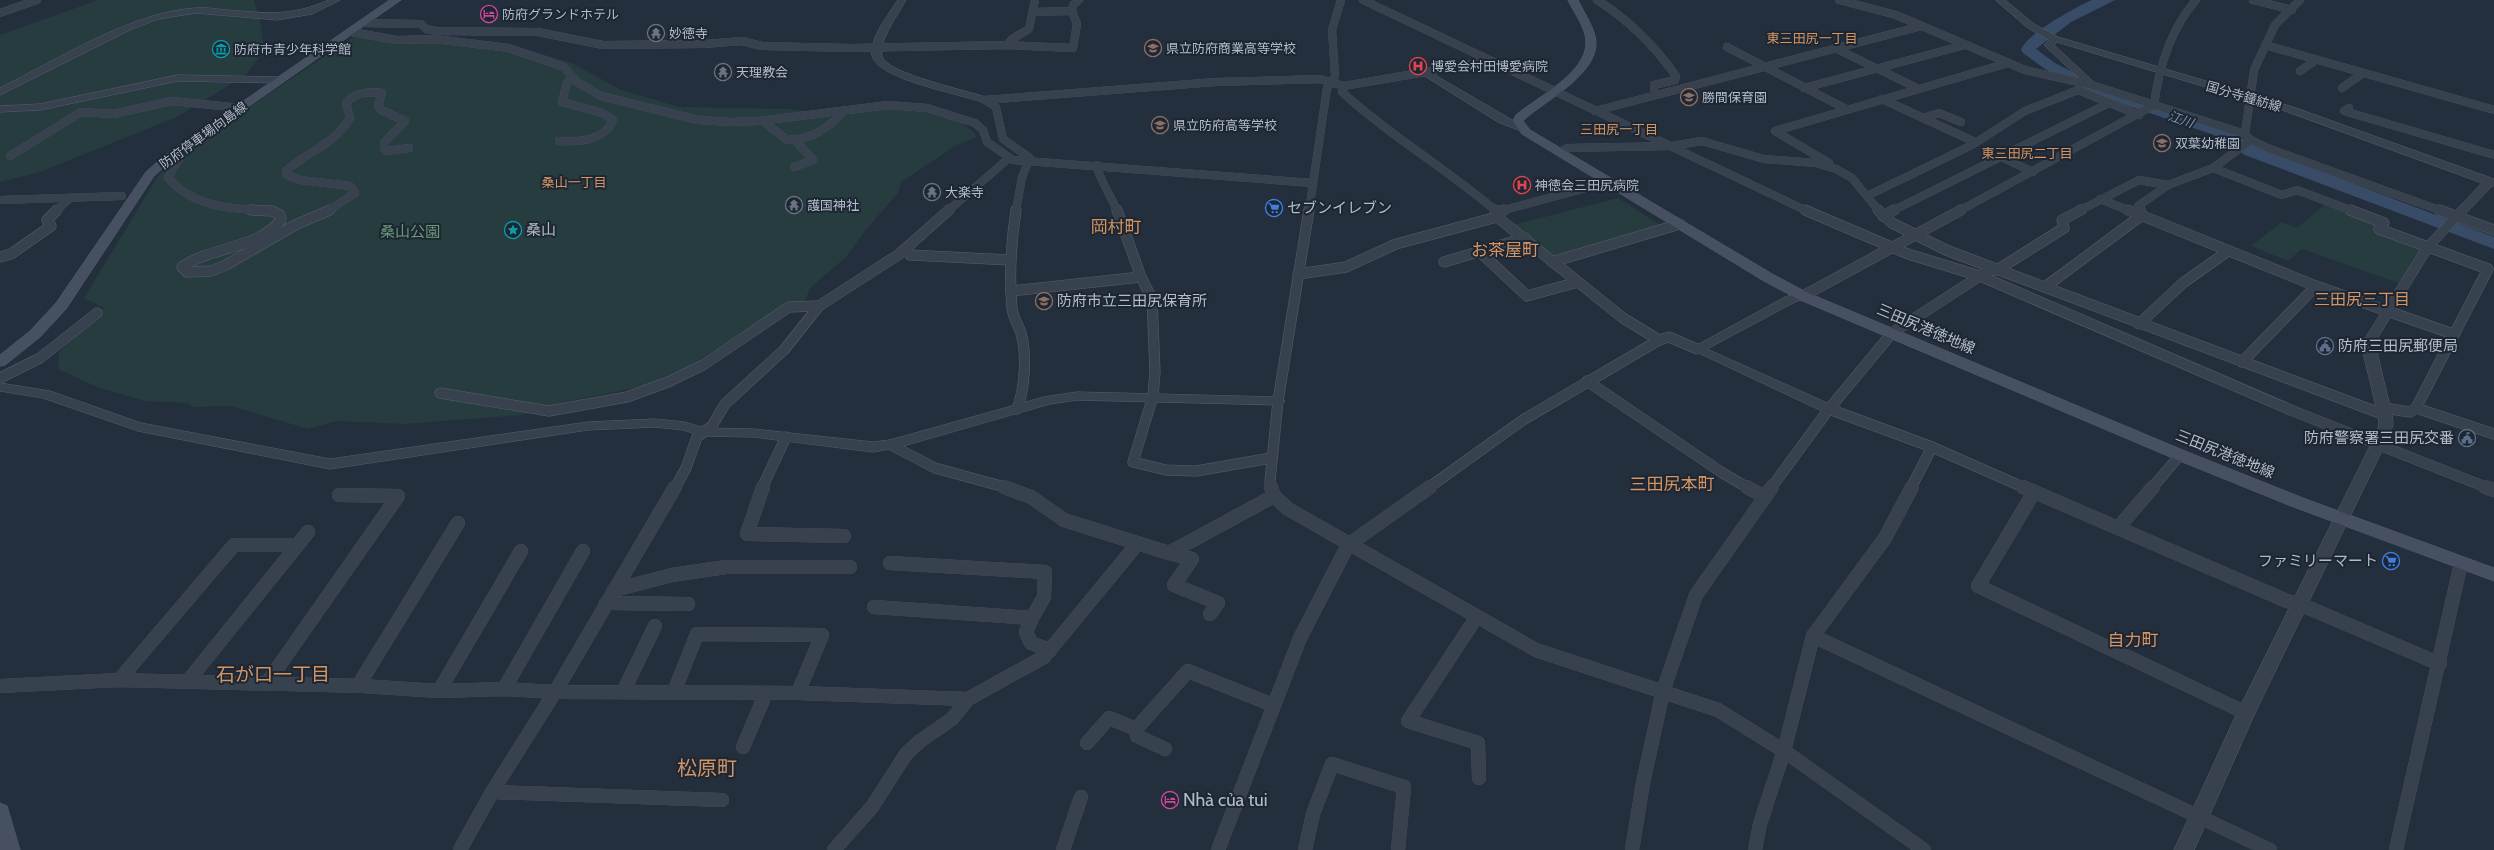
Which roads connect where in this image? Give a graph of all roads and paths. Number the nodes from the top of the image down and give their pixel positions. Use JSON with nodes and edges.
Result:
{"nodes":[{"id":1,"x":37,"y":0,"type":"edge"},
{"id":2,"x":336,"y":0,"type":"edge"},
{"id":3,"x":396,"y":0,"type":"edge"},
{"id":4,"x":902,"y":0,"type":"edge"},
{"id":5,"x":1036,"y":0,"type":"edge"},
{"id":6,"x":1079,"y":0,"type":"edge"},
{"id":7,"x":1340,"y":0,"type":"edge"},
{"id":8,"x":1362,"y":0,"type":"edge"},
{"id":9,"x":1573,"y":0,"type":"edge"},
{"id":10,"x":1597,"y":0,"type":"edge"},
{"id":11,"x":1839,"y":0,"type":"edge"},
{"id":12,"x":2000,"y":0,"type":"edge"},
{"id":13,"x":2196,"y":0,"type":"edge"},
{"id":14,"x":2253,"y":0,"type":"edge"},
{"id":15,"x":2300,"y":0,"type":"edge"},
{"id":16,"x":2292,"y":10,"type":"junction"},
{"id":17,"x":1072,"y":11,"type":"junction"},
{"id":18,"x":1033,"y":12,"type":"junction"},
{"id":19,"x":0,"y":13,"type":"edge"},
{"id":20,"x":363,"y":23,"type":"junction"},
{"id":21,"x":1922,"y":26,"type":"junction"},
{"id":22,"x":351,"y":32,"type":"junction"},
{"id":23,"x":2055,"y":39,"type":"junction"},
{"id":24,"x":1007,"y":45,"type":"junction"},
{"id":25,"x":1965,"y":45,"type":"junction"},
{"id":26,"x":2265,"y":45,"type":"junction"},
{"id":27,"x":878,"y":47,"type":"junction"},
{"id":28,"x":1727,"y":47,"type":"dead end"},
{"id":29,"x":1835,"y":48,"type":"junction"},
{"id":30,"x":2316,"y":60,"type":"junction"},
{"id":31,"x":1489,"y":61,"type":"junction"},
{"id":32,"x":2008,"y":63,"type":"junction"},
{"id":33,"x":1763,"y":66,"type":"junction"},
{"id":34,"x":1876,"y":69,"type":"junction"},
{"id":35,"x":2300,"y":71,"type":"dead end"},
{"id":36,"x":2160,"y":72,"type":"junction"},
{"id":37,"x":1426,"y":73,"type":"junction"},
{"id":38,"x":2364,"y":73,"type":"junction"},
{"id":39,"x":571,"y":78,"type":"junction"},
{"id":40,"x":281,"y":80,"type":"junction"},
{"id":41,"x":2075,"y":81,"type":"junction"},
{"id":42,"x":1333,"y":82,"type":"junction"},
{"id":43,"x":2092,"y":85,"type":"junction"},
{"id":44,"x":1344,"y":86,"type":"junction"},
{"id":45,"x":1804,"y":88,"type":"junction"},
{"id":46,"x":2342,"y":88,"type":"dead end"},
{"id":47,"x":1919,"y":89,"type":"junction"},
{"id":48,"x":2078,"y":90,"type":"junction"},
{"id":49,"x":1554,"y":91,"type":"junction"},
{"id":50,"x":0,"y":92,"type":"edge"},
{"id":51,"x":1654,"y":94,"type":"junction"},
{"id":52,"x":2250,"y":98,"type":"junction"},
{"id":53,"x":985,"y":100,"type":"junction"},
{"id":54,"x":1882,"y":100,"type":"junction"},
{"id":55,"x":2109,"y":104,"type":"junction"},
{"id":56,"x":2154,"y":105,"type":"junction"},
{"id":57,"x":241,"y":108,"type":"junction"},
{"id":58,"x":2349,"y":108,"type":"dead end"},
{"id":59,"x":0,"y":109,"type":"edge"},
{"id":60,"x":1846,"y":109,"type":"junction"},
{"id":61,"x":845,"y":110,"type":"junction"},
{"id":62,"x":2494,"y":110,"type":"edge"},
{"id":63,"x":1595,"y":111,"type":"junction"},
{"id":64,"x":2140,"y":115,"type":"junction"},
{"id":65,"x":1923,"y":118,"type":"junction"},
{"id":66,"x":763,"y":121,"type":"junction"},
{"id":67,"x":1960,"y":122,"type":"dead end"},
{"id":68,"x":1521,"y":128,"type":"junction"},
{"id":69,"x":2245,"y":134,"type":"junction"},
{"id":70,"x":796,"y":140,"type":"junction"},
{"id":71,"x":2251,"y":140,"type":"junction"},
{"id":72,"x":559,"y":141,"type":"dead end"},
{"id":73,"x":1975,"y":142,"type":"junction"},
{"id":74,"x":188,"y":144,"type":"junction"},
{"id":75,"x":1672,"y":146,"type":"junction"},
{"id":76,"x":409,"y":148,"type":"dead end"},
{"id":77,"x":1558,"y":152,"type":"junction"},
{"id":78,"x":2494,"y":155,"type":"edge"},
{"id":79,"x":10,"y":156,"type":"dead end"},
{"id":80,"x":1998,"y":156,"type":"junction"},
{"id":81,"x":1009,"y":158,"type":"junction"},
{"id":82,"x":1030,"y":161,"type":"junction"},
{"id":83,"x":1097,"y":165,"type":"junction"},
{"id":84,"x":794,"y":167,"type":"dead end"},
{"id":85,"x":2214,"y":168,"type":"junction"},
{"id":86,"x":1836,"y":169,"type":"junction"},
{"id":87,"x":2033,"y":172,"type":"junction"},
{"id":88,"x":1608,"y":182,"type":"junction"},
{"id":89,"x":2492,"y":182,"type":"edge"},
{"id":90,"x":1313,"y":183,"type":"junction"},
{"id":91,"x":2168,"y":185,"type":"junction"},
{"id":92,"x":122,"y":196,"type":"dead end"},
{"id":93,"x":1867,"y":196,"type":"junction"},
{"id":94,"x":70,"y":198,"type":"junction"},
{"id":95,"x":2100,"y":199,"type":"junction"},
{"id":96,"x":0,"y":200,"type":"edge"},
{"id":97,"x":1497,"y":214,"type":"junction"},
{"id":98,"x":2142,"y":215,"type":"junction"},
{"id":99,"x":1883,"y":216,"type":"junction"},
{"id":100,"x":2455,"y":217,"type":"junction"},
{"id":101,"x":1680,"y":224,"type":"junction"},
{"id":102,"x":2494,"y":230,"type":"edge"},
{"id":103,"x":1914,"y":235,"type":"junction"},
{"id":104,"x":1525,"y":238,"type":"junction"},
{"id":105,"x":2428,"y":246,"type":"junction"},
{"id":106,"x":1892,"y":248,"type":"junction"},
{"id":107,"x":2228,"y":251,"type":"junction"},
{"id":108,"x":1480,"y":252,"type":"junction"},
{"id":109,"x":910,"y":255,"type":"dead end"},
{"id":110,"x":0,"y":257,"type":"edge"},
{"id":111,"x":1010,"y":260,"type":"junction"},
{"id":112,"x":1444,"y":262,"type":"dead end"},
{"id":113,"x":1552,"y":262,"type":"junction"},
{"id":114,"x":1997,"y":270,"type":"junction"},
{"id":115,"x":1298,"y":274,"type":"junction"},
{"id":116,"x":1980,"y":276,"type":"junction"},
{"id":117,"x":1141,"y":277,"type":"junction"},
{"id":118,"x":1578,"y":282,"type":"junction"},
{"id":119,"x":2316,"y":286,"type":"junction"},
{"id":120,"x":2045,"y":287,"type":"junction"},
{"id":121,"x":1011,"y":291,"type":"junction"},
{"id":122,"x":1803,"y":296,"type":"junction"},
{"id":123,"x":819,"y":306,"type":"junction"},
{"id":124,"x":2388,"y":312,"type":"junction"},
{"id":125,"x":97,"y":313,"type":"dead end"},
{"id":126,"x":2140,"y":324,"type":"junction"},
{"id":127,"x":1892,"y":333,"type":"junction"},
{"id":128,"x":2453,"y":334,"type":"junction"},
{"id":129,"x":1659,"y":340,"type":"junction"},
{"id":130,"x":1697,"y":349,"type":"junction"},
{"id":131,"x":0,"y":362,"type":"edge"},
{"id":132,"x":2242,"y":362,"type":"junction"},
{"id":133,"x":0,"y":378,"type":"edge"},
{"id":134,"x":1587,"y":381,"type":"junction"},
{"id":135,"x":0,"y":387,"type":"edge"},
{"id":136,"x":440,"y":393,"type":"dead end"},
{"id":137,"x":1153,"y":396,"type":"junction"},
{"id":138,"x":1278,"y":401,"type":"junction"},
{"id":139,"x":2416,"y":408,"type":"junction"},
{"id":140,"x":1017,"y":409,"type":"junction"},
{"id":141,"x":1829,"y":409,"type":"junction"},
{"id":142,"x":2384,"y":412,"type":"junction"},
{"id":143,"x":703,"y":432,"type":"junction"},
{"id":144,"x":2494,"y":434,"type":"edge"},
{"id":145,"x":786,"y":437,"type":"junction"},
{"id":146,"x":2379,"y":445,"type":"junction"},
{"id":147,"x":891,"y":446,"type":"junction"},
{"id":148,"x":1932,"y":447,"type":"junction"},
{"id":149,"x":2180,"y":455,"type":"junction"},
{"id":150,"x":1271,"y":458,"type":"junction"},
{"id":151,"x":2494,"y":490,"type":"edge"},
{"id":152,"x":2034,"y":492,"type":"junction"},
{"id":153,"x":339,"y":495,"type":"dead end"},
{"id":154,"x":1274,"y":496,"type":"junction"},
{"id":155,"x":1765,"y":497,"type":"junction"},
{"id":156,"x":2342,"y":518,"type":"junction"},
{"id":157,"x":458,"y":523,"type":"dead end"},
{"id":158,"x":2118,"y":528,"type":"junction"},
{"id":159,"x":308,"y":532,"type":"dead end"},
{"id":160,"x":844,"y":536,"type":"dead end"},
{"id":161,"x":1138,"y":543,"type":"junction"},
{"id":162,"x":298,"y":545,"type":"junction"},
{"id":163,"x":1348,"y":545,"type":"junction"},
{"id":164,"x":521,"y":551,"type":"dead end"},
{"id":165,"x":583,"y":551,"type":"dead end"},
{"id":166,"x":1169,"y":553,"type":"junction"},
{"id":167,"x":890,"y":563,"type":"dead end"},
{"id":168,"x":2461,"y":563,"type":"junction"},
{"id":169,"x":850,"y":567,"type":"dead end"},
{"id":170,"x":2494,"y":575,"type":"edge"},
{"id":171,"x":614,"y":590,"type":"junction"},
{"id":172,"x":606,"y":603,"type":"junction"},
{"id":173,"x":688,"y":604,"type":"dead end"},
{"id":174,"x":2301,"y":606,"type":"junction"},
{"id":175,"x":874,"y":607,"type":"dead end"},
{"id":176,"x":1210,"y":614,"type":"dead end"},
{"id":177,"x":1032,"y":618,"type":"junction"},
{"id":178,"x":1476,"y":618,"type":"junction"},
{"id":179,"x":655,"y":626,"type":"dead end"},
{"id":180,"x":1812,"y":636,"type":"junction"},
{"id":181,"x":1050,"y":650,"type":"junction"},
{"id":182,"x":2440,"y":664,"type":"junction"},
{"id":183,"x":119,"y":680,"type":"junction"},
{"id":184,"x":188,"y":681,"type":"junction"},
{"id":185,"x":267,"y":683,"type":"junction"},
{"id":186,"x":0,"y":686,"type":"edge"},
{"id":187,"x":358,"y":686,"type":"junction"},
{"id":188,"x":504,"y":689,"type":"junction"},
{"id":189,"x":439,"y":691,"type":"junction"},
{"id":190,"x":1663,"y":691,"type":"junction"},
{"id":191,"x":555,"y":692,"type":"junction"},
{"id":192,"x":623,"y":692,"type":"junction"},
{"id":193,"x":674,"y":692,"type":"junction"},
{"id":194,"x":766,"y":693,"type":"junction"},
{"id":195,"x":798,"y":693,"type":"junction"},
{"id":196,"x":968,"y":699,"type":"junction"},
{"id":197,"x":1273,"y":705,"type":"junction"},
{"id":198,"x":2246,"y":713,"type":"junction"},
{"id":199,"x":1136,"y":729,"type":"junction"},
{"id":200,"x":1087,"y":743,"type":"dead end"},
{"id":201,"x":743,"y":747,"type":"dead end"},
{"id":202,"x":1165,"y":749,"type":"dead end"},
{"id":203,"x":1784,"y":751,"type":"junction"},
{"id":204,"x":1478,"y":778,"type":"dead end"},
{"id":205,"x":492,"y":792,"type":"junction"},
{"id":206,"x":1081,"y":797,"type":"dead end"},
{"id":207,"x":722,"y":800,"type":"dead end"},
{"id":208,"x":0,"y":812,"type":"edge"},
{"id":209,"x":2200,"y":818,"type":"junction"},
{"id":210,"x":10,"y":850,"type":"edge"},
{"id":211,"x":460,"y":850,"type":"edge"},
{"id":212,"x":834,"y":850,"type":"edge"},
{"id":213,"x":1063,"y":850,"type":"edge"},
{"id":214,"x":1218,"y":850,"type":"edge"},
{"id":215,"x":1305,"y":850,"type":"edge"},
{"id":216,"x":1398,"y":850,"type":"edge"},
{"id":217,"x":1632,"y":850,"type":"edge"},
{"id":218,"x":1755,"y":850,"type":"edge"},
{"id":219,"x":1924,"y":850,"type":"edge"},
{"id":220,"x":2184,"y":850,"type":"edge"},
{"id":221,"x":2270,"y":850,"type":"edge"},
{"id":222,"x":2396,"y":850,"type":"edge"}],
"edges":[{"from":1,"to":19,"type":"street"},
{"from":2,"to":50,"type":"street"},
{"from":3,"to":20,"type":"main road","name":"防府停車場向島線"},
{"from":4,"to":27,"type":"street"},
{"from":5,"to":18,"type":"street"},
{"from":6,"to":17,"type":"street"},
{"from":7,"to":42,"type":"street"},
{"from":8,"to":31,"type":"street"},
{"from":9,"to":49,"type":"main road"},
{"from":10,"to":51,"type":"street"},
{"from":11,"to":21,"type":"street"},
{"from":12,"to":23,"type":"street","name":"国分寺鐘紡線"},
{"from":13,"to":36,"type":"street"},
{"from":14,"to":16,"type":"street"},
{"from":15,"to":16,"type":"street"},
{"from":16,"to":26,"type":"street"},
{"from":17,"to":18,"type":"street"},
{"from":17,"to":24,"type":"street"},
{"from":18,"to":24,"type":"street"},
{"from":20,"to":22,"type":"main road","name":"防府停車場向島線"},
{"from":20,"to":27,"type":"street"},
{"from":21,"to":25,"type":"street"},
{"from":21,"to":29,"type":"street"},
{"from":22,"to":39,"type":"street"},
{"from":22,"to":40,"type":"main road","name":"防府停車場向島線"},
{"from":23,"to":36,"type":"street","name":"国分寺鐘紡線"},
{"from":23,"to":43,"type":"street"},
{"from":24,"to":27,"type":"street"},
{"from":25,"to":32,"type":"street"},
{"from":25,"to":34,"type":"street"},
{"from":26,"to":30,"type":"street"},
{"from":26,"to":52,"type":"street"},
{"from":27,"to":53,"type":"street"},
{"from":28,"to":33,"type":"street"},
{"from":29,"to":33,"type":"street"},
{"from":29,"to":34,"type":"street"},
{"from":30,"to":35,"type":"street"},
{"from":30,"to":38,"type":"street"},
{"from":31,"to":37,"type":"street"},
{"from":31,"to":49,"type":"street"},
{"from":32,"to":41,"type":"street"},
{"from":32,"to":47,"type":"street"},
{"from":33,"to":45,"type":"street"},
{"from":33,"to":51,"type":"street"},
{"from":34,"to":45,"type":"street"},
{"from":34,"to":47,"type":"street"},
{"from":36,"to":52,"type":"street","name":"国分寺鐘紡線"},
{"from":36,"to":56,"type":"street"},
{"from":37,"to":44,"type":"street"},
{"from":37,"to":68,"type":"street"},
{"from":38,"to":46,"type":"street"},
{"from":38,"to":62,"type":"street"},
{"from":39,"to":66,"type":"street"},
{"from":39,"to":72,"type":"street"},
{"from":40,"to":57,"type":"main road","name":"防府停車場向島線"},
{"from":40,"to":59,"type":"street"},
{"from":41,"to":43,"type":"street"},
{"from":41,"to":48,"type":"street"},
{"from":42,"to":44,"type":"street"},
{"from":42,"to":53,"type":"street"},
{"from":42,"to":90,"type":"street"},
{"from":43,"to":56,"type":"street"},
{"from":44,"to":97,"type":"street"},
{"from":45,"to":60,"type":"street"},
{"from":47,"to":54,"type":"street"},
{"from":48,"to":55,"type":"street"},
{"from":48,"to":73,"type":"street"},
{"from":49,"to":63,"type":"street"},
{"from":49,"to":68,"type":"main road"},
{"from":51,"to":63,"type":"street"},
{"from":52,"to":69,"type":"street"},
{"from":52,"to":89,"type":"street","name":"国分寺鐘紡線"},
{"from":53,"to":82,"type":"street"},
{"from":54,"to":60,"type":"street"},
{"from":54,"to":65,"type":"street"},
{"from":55,"to":64,"type":"street"},
{"from":55,"to":80,"type":"street"},
{"from":56,"to":64,"type":"street"},
{"from":56,"to":69,"type":"street"},
{"from":57,"to":74,"type":"main road","name":"防府停車場向島線"},
{"from":57,"to":79,"type":"street"},
{"from":58,"to":78,"type":"street"},
{"from":60,"to":86,"type":"street"},
{"from":61,"to":66,"type":"street"},
{"from":61,"to":70,"type":"street"},
{"from":61,"to":81,"type":"street"},
{"from":63,"to":75,"type":"street"},
{"from":64,"to":87,"type":"street"},
{"from":65,"to":67,"type":"street"},
{"from":65,"to":73,"type":"street"},
{"from":66,"to":70,"type":"street"},
{"from":68,"to":77,"type":"main road","name":"三田尻港徳地線"},
{"from":69,"to":71,"type":"street"},
{"from":70,"to":84,"type":"street"},
{"from":71,"to":85,"type":"street"},
{"from":71,"to":100,"type":"street"},
{"from":73,"to":93,"type":"street"},
{"from":74,"to":76,"type":"street"},
{"from":74,"to":131,"type":"main road","name":"防府停車場向島線"},
{"from":75,"to":77,"type":"street"},
{"from":75,"to":86,"type":"street"},
{"from":75,"to":106,"type":"street"},
{"from":77,"to":88,"type":"main road","name":"三田尻港徳地線"},
{"from":80,"to":87,"type":"street"},
{"from":80,"to":99,"type":"street"},
{"from":81,"to":82,"type":"street"},
{"from":81,"to":123,"type":"street"},
{"from":82,"to":83,"type":"street"},
{"from":82,"to":111,"type":"street"},
{"from":83,"to":90,"type":"street"},
{"from":83,"to":117,"type":"street"},
{"from":85,"to":91,"type":"street"},
{"from":85,"to":105,"type":"street"},
{"from":86,"to":93,"type":"street"},
{"from":87,"to":103,"type":"street"},
{"from":88,"to":97,"type":"street"},
{"from":88,"to":101,"type":"main road","name":"三田尻港徳地線"},
{"from":89,"to":100,"type":"street"},
{"from":90,"to":115,"type":"street"},
{"from":91,"to":95,"type":"street"},
{"from":91,"to":98,"type":"street"},
{"from":92,"to":94,"type":"street"},
{"from":93,"to":99,"type":"street"},
{"from":94,"to":96,"type":"street"},
{"from":94,"to":110,"type":"street"},
{"from":95,"to":98,"type":"street"},
{"from":95,"to":114,"type":"street"},
{"from":97,"to":104,"type":"street"},
{"from":97,"to":115,"type":"street"},
{"from":98,"to":107,"type":"street"},
{"from":98,"to":120,"type":"street"},
{"from":99,"to":103,"type":"street"},
{"from":100,"to":102,"type":"street"},
{"from":100,"to":105,"type":"street"},
{"from":101,"to":113,"type":"street"},
{"from":101,"to":122,"type":"main road","name":"三田尻港徳地線"},
{"from":103,"to":106,"type":"street"},
{"from":103,"to":114,"type":"street"},
{"from":104,"to":108,"type":"street"},
{"from":104,"to":113,"type":"street"},
{"from":105,"to":124,"type":"street"},
{"from":105,"to":128,"type":"street"},
{"from":106,"to":116,"type":"street"},
{"from":106,"to":122,"type":"street"},
{"from":107,"to":119,"type":"street"},
{"from":107,"to":126,"type":"street"},
{"from":108,"to":112,"type":"street"},
{"from":108,"to":118,"type":"street"},
{"from":109,"to":111,"type":"street"},
{"from":111,"to":121,"type":"street"},
{"from":113,"to":118,"type":"street"},
{"from":114,"to":116,"type":"street"},
{"from":114,"to":120,"type":"street"},
{"from":115,"to":138,"type":"street"},
{"from":116,"to":127,"type":"street"},
{"from":116,"to":146,"type":"street"},
{"from":117,"to":121,"type":"street"},
{"from":117,"to":137,"type":"street"},
{"from":118,"to":129,"type":"street"},
{"from":119,"to":124,"type":"street"},
{"from":119,"to":132,"type":"street"},
{"from":120,"to":126,"type":"street"},
{"from":121,"to":140,"type":"street"},
{"from":122,"to":127,"type":"main road","name":"三田尻港徳地線"},
{"from":122,"to":130,"type":"street"},
{"from":123,"to":136,"type":"street"},
{"from":123,"to":143,"type":"street"},
{"from":124,"to":128,"type":"street"},
{"from":124,"to":142,"type":"street"},
{"from":125,"to":133,"type":"street"},
{"from":126,"to":132,"type":"street"},
{"from":127,"to":141,"type":"street"},
{"from":127,"to":149,"type":"main road","name":"三田尻港徳地線"},
{"from":128,"to":139,"type":"street"},
{"from":129,"to":130,"type":"street"},
{"from":129,"to":134,"type":"street"},
{"from":130,"to":141,"type":"street"},
{"from":132,"to":142,"type":"street"},
{"from":134,"to":155,"type":"street"},
{"from":134,"to":163,"type":"street"},
{"from":135,"to":143,"type":"street"},
{"from":137,"to":138,"type":"street"},
{"from":137,"to":140,"type":"street"},
{"from":137,"to":150,"type":"street"},
{"from":138,"to":150,"type":"street"},
{"from":139,"to":142,"type":"street"},
{"from":139,"to":144,"type":"street"},
{"from":140,"to":147,"type":"street"},
{"from":141,"to":148,"type":"street"},
{"from":141,"to":155,"type":"street"},
{"from":142,"to":146,"type":"street"},
{"from":143,"to":145,"type":"street"},
{"from":143,"to":171,"type":"street"},
{"from":145,"to":147,"type":"street"},
{"from":145,"to":160,"type":"street"},
{"from":146,"to":151,"type":"street"},
{"from":146,"to":156,"type":"street"},
{"from":147,"to":161,"type":"street"},
{"from":148,"to":152,"type":"street"},
{"from":148,"to":180,"type":"street"},
{"from":149,"to":156,"type":"main road","name":"三田尻港徳地線"},
{"from":149,"to":158,"type":"street"},
{"from":150,"to":154,"type":"street"},
{"from":152,"to":158,"type":"street"},
{"from":152,"to":198,"type":"street"},
{"from":153,"to":185,"type":"street"},
{"from":154,"to":163,"type":"street"},
{"from":154,"to":166,"type":"street"},
{"from":155,"to":190,"type":"street"},
{"from":156,"to":168,"type":"main road","name":"三田尻港徳地線"},
{"from":156,"to":174,"type":"street"},
{"from":157,"to":187,"type":"street"},
{"from":158,"to":174,"type":"street"},
{"from":159,"to":162,"type":"street"},
{"from":161,"to":166,"type":"street"},
{"from":161,"to":181,"type":"street"},
{"from":162,"to":183,"type":"street"},
{"from":162,"to":184,"type":"street"},
{"from":163,"to":178,"type":"street"},
{"from":163,"to":197,"type":"street"},
{"from":164,"to":189,"type":"street"},
{"from":165,"to":188,"type":"street"},
{"from":166,"to":176,"type":"street"},
{"from":167,"to":177,"type":"street"},
{"from":168,"to":170,"type":"main road","name":"三田尻港徳地線"},
{"from":168,"to":182,"type":"street"},
{"from":169,"to":171,"type":"street"},
{"from":171,"to":172,"type":"street"},
{"from":172,"to":173,"type":"street"},
{"from":172,"to":191,"type":"street"},
{"from":174,"to":182,"type":"street"},
{"from":174,"to":198,"type":"street"},
{"from":175,"to":177,"type":"street"},
{"from":177,"to":181,"type":"street"},
{"from":178,"to":190,"type":"street"},
{"from":178,"to":204,"type":"street"},
{"from":179,"to":192,"type":"street"},
{"from":180,"to":203,"type":"street"},
{"from":180,"to":209,"type":"street"},
{"from":181,"to":196,"type":"street"},
{"from":182,"to":222,"type":"street"},
{"from":183,"to":184,"type":"street"},
{"from":183,"to":186,"type":"street"},
{"from":184,"to":185,"type":"street"},
{"from":185,"to":187,"type":"street"},
{"from":187,"to":189,"type":"street"},
{"from":188,"to":189,"type":"street"},
{"from":188,"to":191,"type":"street"},
{"from":190,"to":203,"type":"street"},
{"from":190,"to":217,"type":"street"},
{"from":191,"to":192,"type":"street"},
{"from":191,"to":205,"type":"street"},
{"from":192,"to":193,"type":"street"},
{"from":193,"to":194,"type":"street"},
{"from":193,"to":195,"type":"street"},
{"from":194,"to":195,"type":"street"},
{"from":194,"to":201,"type":"street"},
{"from":195,"to":196,"type":"street"},
{"from":196,"to":212,"type":"street"},
{"from":197,"to":199,"type":"street"},
{"from":197,"to":214,"type":"street"},
{"from":198,"to":209,"type":"street"},
{"from":199,"to":200,"type":"street"},
{"from":199,"to":202,"type":"street"},
{"from":203,"to":218,"type":"street"},
{"from":203,"to":219,"type":"street"},
{"from":205,"to":207,"type":"street"},
{"from":205,"to":211,"type":"street"},
{"from":206,"to":213,"type":"street"},
{"from":208,"to":210,"type":"main road"},
{"from":209,"to":220,"type":"street"},
{"from":209,"to":221,"type":"street"},
{"from":215,"to":216,"type":"street"}]}
